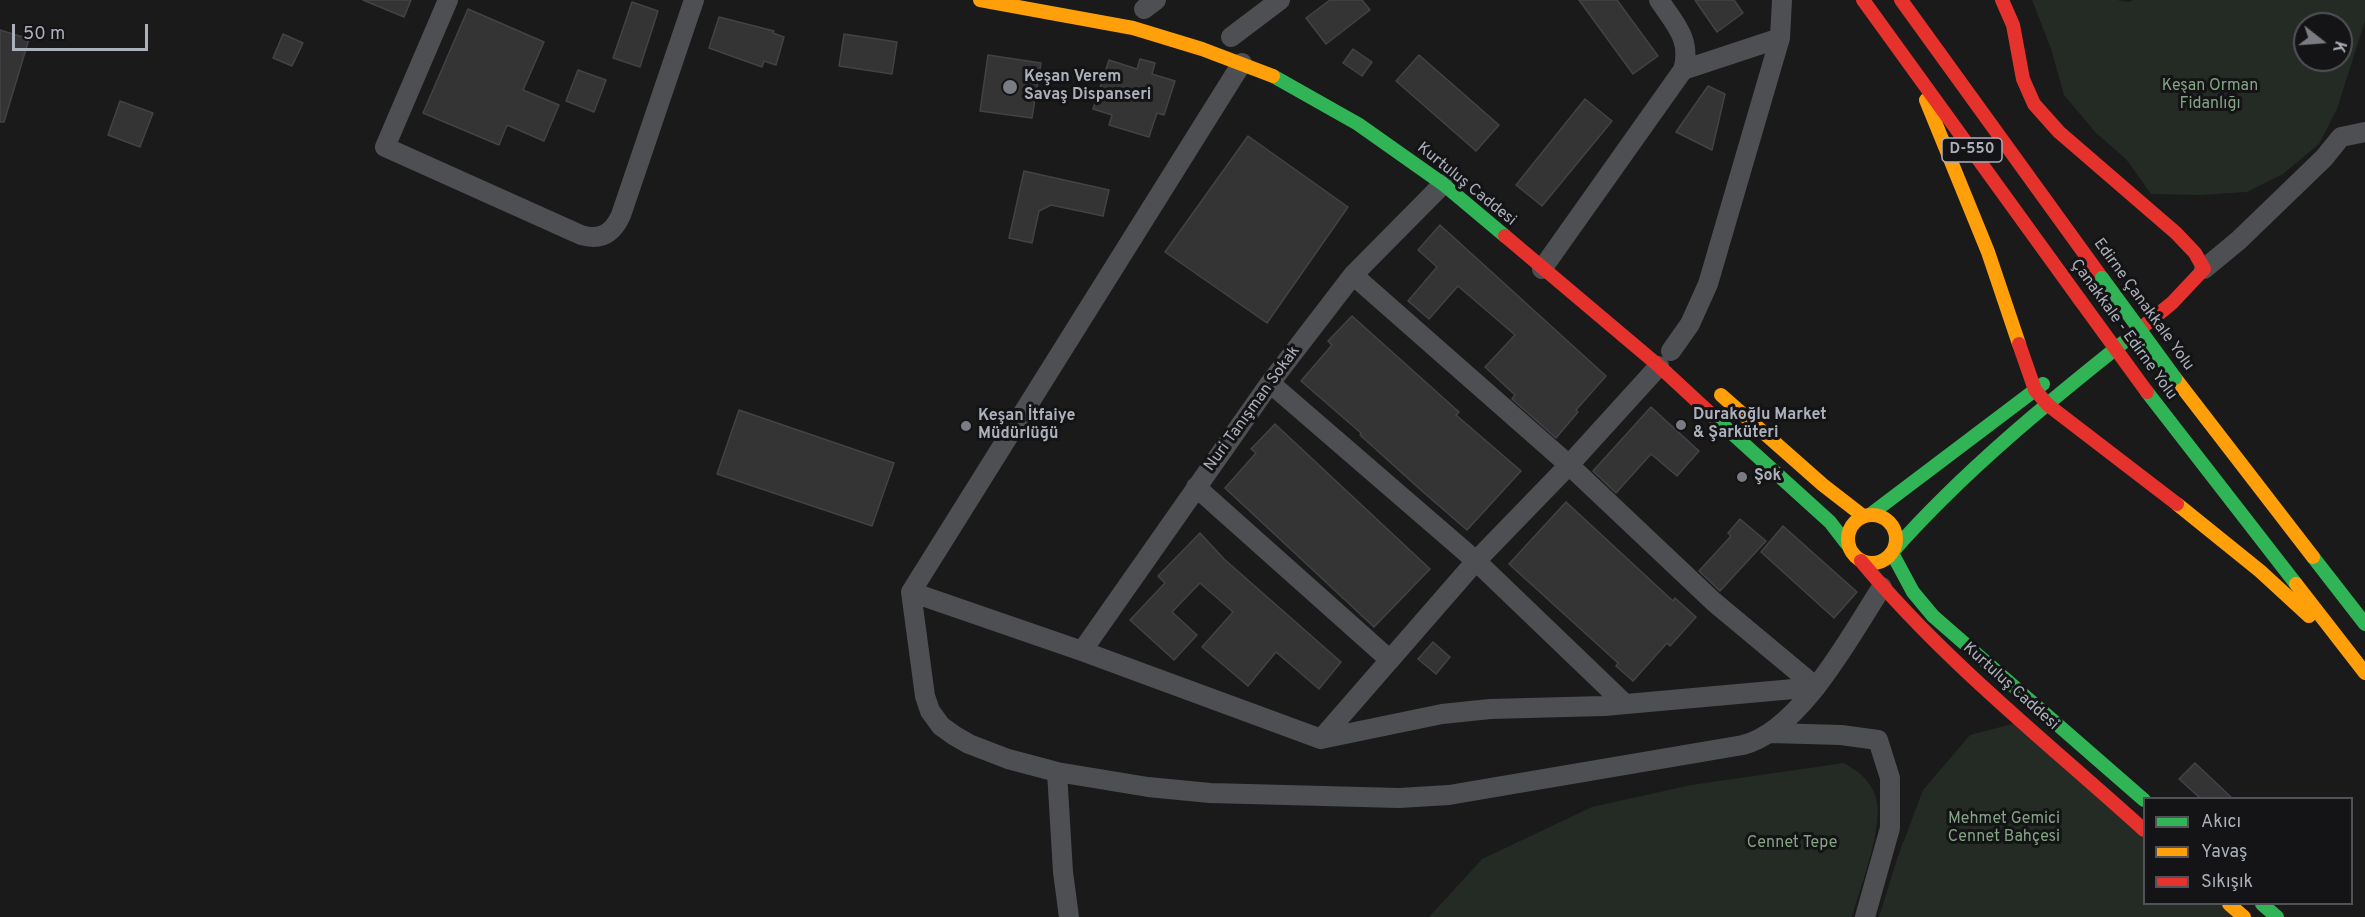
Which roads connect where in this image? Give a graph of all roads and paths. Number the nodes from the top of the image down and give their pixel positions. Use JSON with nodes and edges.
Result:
{"nodes":[{"id":1,"x":448,"y":0,"type":"edge"},
{"id":2,"x":694,"y":0,"type":"edge"},
{"id":3,"x":980,"y":0,"type":"edge"},
{"id":4,"x":1280,"y":0,"type":"edge"},
{"id":5,"x":1659,"y":0,"type":"edge"},
{"id":6,"x":1782,"y":0,"type":"edge"},
{"id":7,"x":1863,"y":0,"type":"edge"},
{"id":8,"x":1901,"y":0,"type":"edge"},
{"id":9,"x":1924,"y":0,"type":"edge"},
{"id":10,"x":2002,"y":0,"type":"edge"},
{"id":11,"x":1910,"y":12,"type":"junction"},
{"id":12,"x":1234,"y":38,"type":"dead end"},
{"id":13,"x":1780,"y":38,"type":"junction"},
{"id":14,"x":1242,"y":63,"type":"junction"},
{"id":15,"x":1683,"y":70,"type":"junction"},
{"id":16,"x":1915,"y":72,"type":"junction"},
{"id":17,"x":2365,"y":132,"type":"edge"},
{"id":18,"x":1443,"y":184,"type":"junction"},
{"id":19,"x":1542,"y":269,"type":"junction"},
{"id":20,"x":2204,"y":269,"type":"junction"},
{"id":21,"x":1353,"y":275,"type":"junction"},
{"id":22,"x":2091,"y":347,"type":"dead end"},
{"id":23,"x":1668,"y":355,"type":"junction"},
{"id":24,"x":2054,"y":376,"type":"dead end"},
{"id":25,"x":1707,"y":382,"type":"dead end"},
{"id":26,"x":1270,"y":383,"type":"junction"},
{"id":27,"x":2036,"y":390,"type":"junction"},
{"id":28,"x":2048,"y":405,"type":"junction"},
{"id":29,"x":1569,"y":465,"type":"junction"},
{"id":30,"x":1196,"y":487,"type":"junction"},
{"id":31,"x":1867,"y":515,"type":"junction"},
{"id":32,"x":1847,"y":544,"type":"junction"},
{"id":33,"x":1893,"y":551,"type":"junction"},
{"id":34,"x":1476,"y":561,"type":"junction"},
{"id":35,"x":1861,"y":561,"type":"junction"},
{"id":36,"x":1882,"y":587,"type":"junction"},
{"id":37,"x":911,"y":592,"type":"junction"},
{"id":38,"x":2346,"y":599,"type":"junction"},
{"id":39,"x":2365,"y":614,"type":"edge"},
{"id":40,"x":2365,"y":624,"type":"edge"},
{"id":41,"x":2343,"y":645,"type":"junction"},
{"id":42,"x":1082,"y":651,"type":"junction"},
{"id":43,"x":1390,"y":660,"type":"junction"},
{"id":44,"x":2365,"y":673,"type":"edge"},
{"id":45,"x":1816,"y":687,"type":"junction"},
{"id":46,"x":1625,"y":705,"type":"junction"},
{"id":47,"x":1771,"y":733,"type":"junction"},
{"id":48,"x":1321,"y":739,"type":"junction"},
{"id":49,"x":1057,"y":772,"type":"junction"},
{"id":50,"x":2143,"y":798,"type":"edge"},
{"id":51,"x":2143,"y":828,"type":"edge"},
{"id":52,"x":2231,"y":905,"type":"edge"},
{"id":53,"x":2264,"y":905,"type":"edge"},
{"id":54,"x":1069,"y":917,"type":"edge"},
{"id":55,"x":1865,"y":917,"type":"edge"},
{"id":56,"x":2244,"y":917,"type":"edge"},
{"id":57,"x":2277,"y":917,"type":"edge"}],
"edges":[{"from":1,"to":2,"type":"street"},
{"from":3,"to":14,"type":"main road","name":"Kurtuluş Caddesi"},
{"from":4,"to":12,"type":"street"},
{"from":5,"to":15,"type":"street"},
{"from":6,"to":13,"type":"street"},
{"from":7,"to":16,"type":"main road","name":"Çanakkale - Edirne Yolu","number":"D-550"},
{"from":8,"to":11,"type":"main road","name":"Edirne Çanakkale Yolu","number":"D-550"},
{"from":9,"to":11,"type":"main road"},
{"from":10,"to":20,"type":"main road"},
{"from":11,"to":38,"type":"main road","name":"Edirne Çanakkale Yolu","number":"D-550","bridge":true},
{"from":13,"to":15,"type":"street"},
{"from":13,"to":23,"type":"street"},
{"from":14,"to":18,"type":"main road","name":"Kurtuluş Caddesi"},
{"from":14,"to":37,"type":"street"},
{"from":15,"to":19,"type":"street"},
{"from":16,"to":27,"type":"main road"},
{"from":16,"to":41,"type":"main road","name":"Çanakkale - Edirne Yolu","number":"D-550","bridge":true},
{"from":17,"to":20,"type":"street"},
{"from":18,"to":19,"type":"main road","name":"Kurtuluş Caddesi"},
{"from":18,"to":21,"type":"street","name":"Nuri Tanışman Sokak"},
{"from":19,"to":23,"type":"main road","name":"Kurtuluş Caddesi"},
{"from":20,"to":22,"type":"main road"},
{"from":20,"to":28,"type":"main road"},
{"from":21,"to":26,"type":"street","name":"Nuri Tanışman Sokak"},
{"from":21,"to":29,"type":"street"},
{"from":23,"to":29,"type":"street"},
{"from":23,"to":32,"type":"main road","name":"Kurtuluş Caddesi"},
{"from":24,"to":27,"type":"main road"},
{"from":25,"to":31,"type":"main road"},
{"from":26,"to":30,"type":"street","name":"Nuri Tanışman Sokak"},
{"from":26,"to":34,"type":"street"},
{"from":27,"to":28,"type":"main road"},
{"from":27,"to":31,"type":"main road"},
{"from":28,"to":33,"type":"main road"},
{"from":28,"to":41,"type":"main road"},
{"from":29,"to":34,"type":"street"},
{"from":29,"to":45,"type":"street"},
{"from":30,"to":42,"type":"street","name":"Nuri Tanışman Sokak"},
{"from":30,"to":43,"type":"street"},
{"from":31,"to":32,"type":"main road"},
{"from":31,"to":33,"type":"main road"},
{"from":32,"to":35,"type":"main road"},
{"from":33,"to":35,"type":"main road"},
{"from":33,"to":50,"type":"main road","name":"Kurtuluş Caddesi"},
{"from":34,"to":43,"type":"street"},
{"from":34,"to":46,"type":"street"},
{"from":35,"to":36,"type":"main road","name":"Kurtuluş Caddesi"},
{"from":36,"to":45,"type":"street"},
{"from":36,"to":51,"type":"main road","name":"Kurtuluş Caddesi"},
{"from":37,"to":42,"type":"street"},
{"from":37,"to":49,"type":"street"},
{"from":38,"to":39,"type":"main road","number":"D-550"},
{"from":38,"to":40,"type":"main road","name":"Edirne Çanakkale Yolu"},
{"from":41,"to":44,"type":"main road","name":"Çanakkale - Edirne Yolu","number":"D-550"},
{"from":42,"to":48,"type":"street"},
{"from":43,"to":48,"type":"street"},
{"from":45,"to":46,"type":"street"},
{"from":45,"to":47,"type":"street"},
{"from":46,"to":48,"type":"street"},
{"from":47,"to":49,"type":"street"},
{"from":47,"to":55,"type":"street"},
{"from":49,"to":54,"type":"street"},
{"from":52,"to":56,"type":"main road"},
{"from":53,"to":57,"type":"main road"}]}
